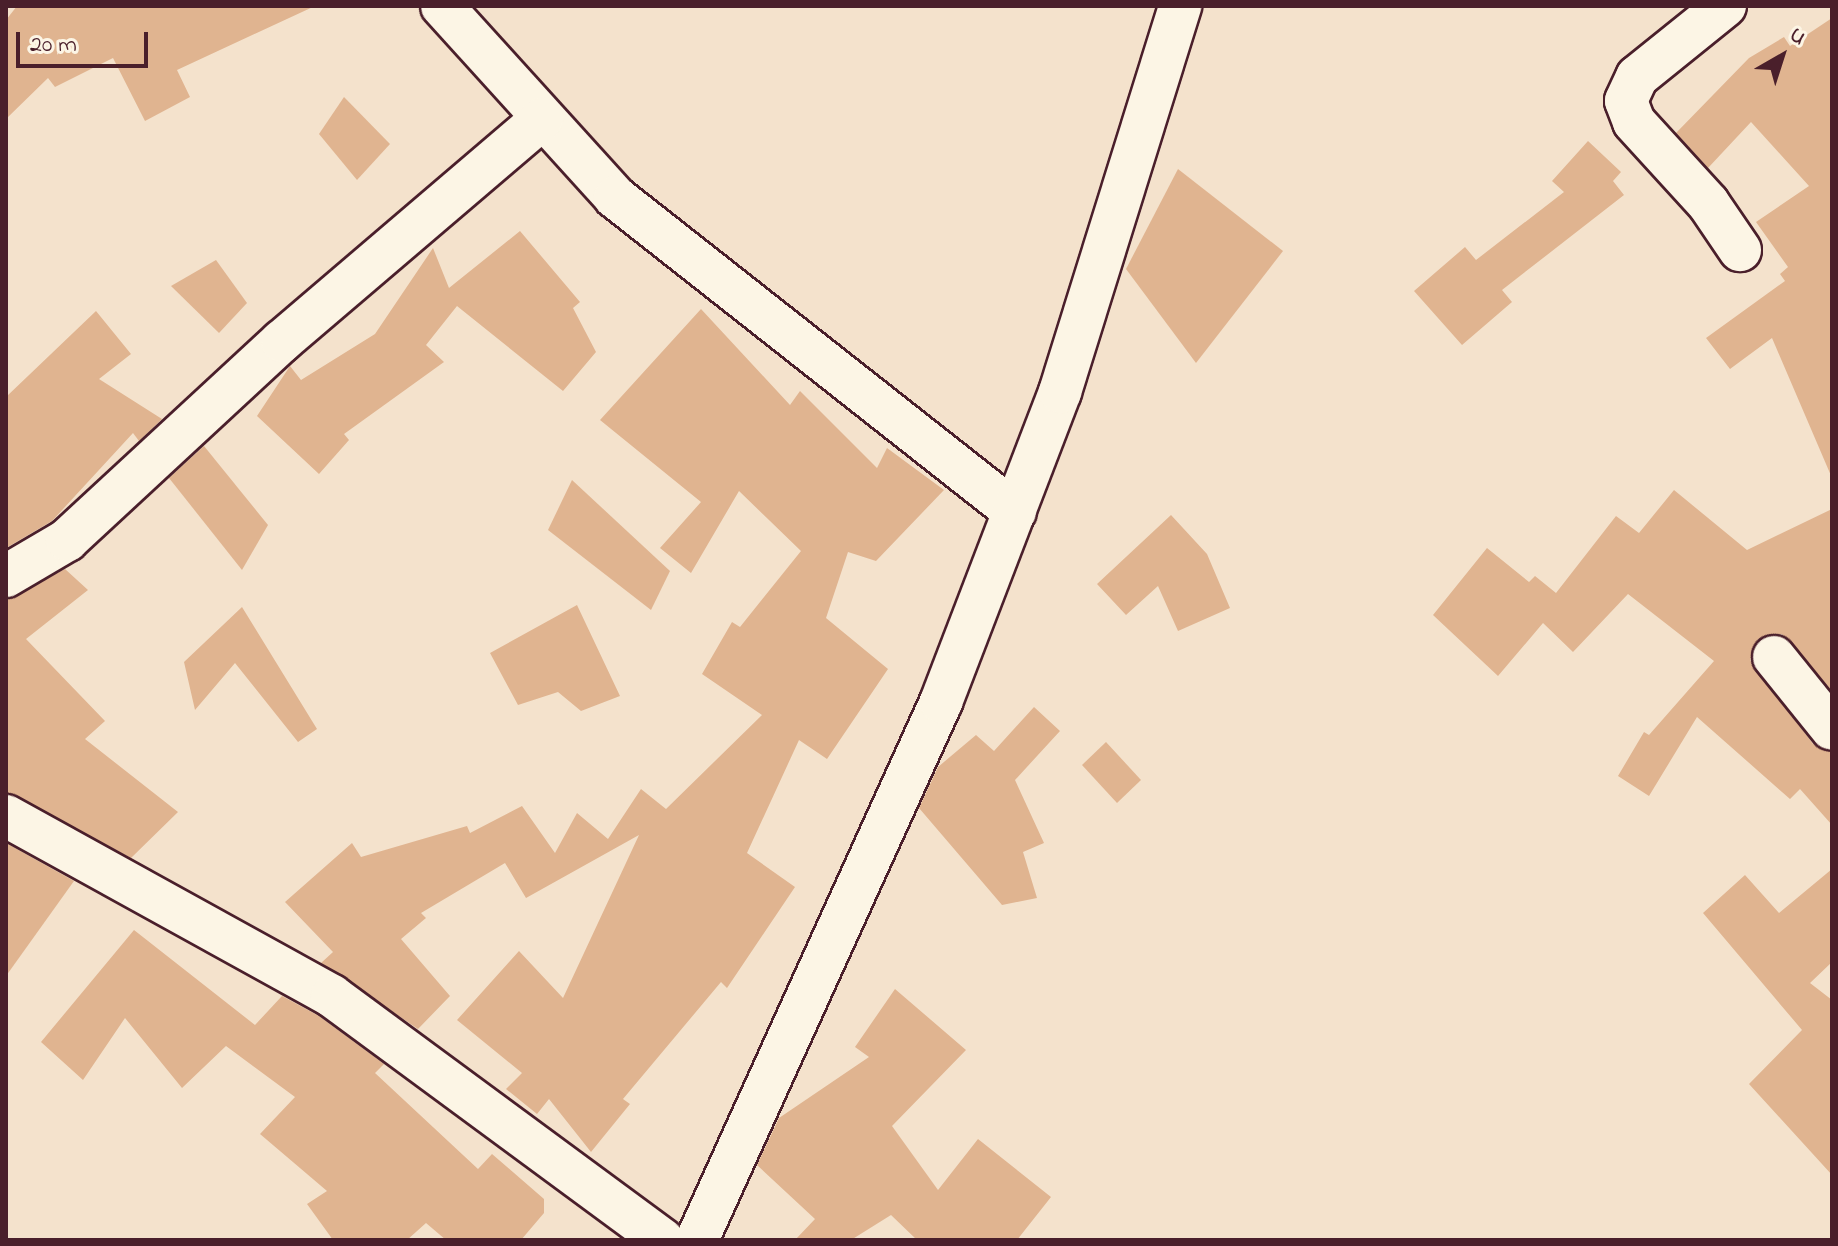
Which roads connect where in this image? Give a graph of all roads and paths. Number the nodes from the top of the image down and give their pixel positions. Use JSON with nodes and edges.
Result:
{"nodes":[{"id":1,"x":442,"y":6,"type":"edge"},
{"id":2,"x":1180,"y":6,"type":"edge"},
{"id":3,"x":1725,"y":6,"type":"edge"},
{"id":4,"x":542,"y":119,"type":"junction"},
{"id":5,"x":1740,"y":250,"type":"dead end"},
{"id":6,"x":1015,"y":512,"type":"junction"},
{"id":7,"x":6,"y":576,"type":"edge"},
{"id":8,"x":1774,"y":657,"type":"dead end"},
{"id":9,"x":1832,"y":729,"type":"edge"},
{"id":10,"x":6,"y":816,"type":"edge"},
{"id":11,"x":663,"y":1240,"type":"edge"},
{"id":12,"x":697,"y":1240,"type":"edge"}],
"edges":[{"from":1,"to":4,"type":"street"},
{"from":2,"to":6,"type":"street"},
{"from":3,"to":5,"type":"street"},
{"from":4,"to":6,"type":"street"},
{"from":4,"to":7,"type":"street"},
{"from":6,"to":12,"type":"street"},
{"from":8,"to":9,"type":"street"},
{"from":10,"to":11,"type":"street"}]}
